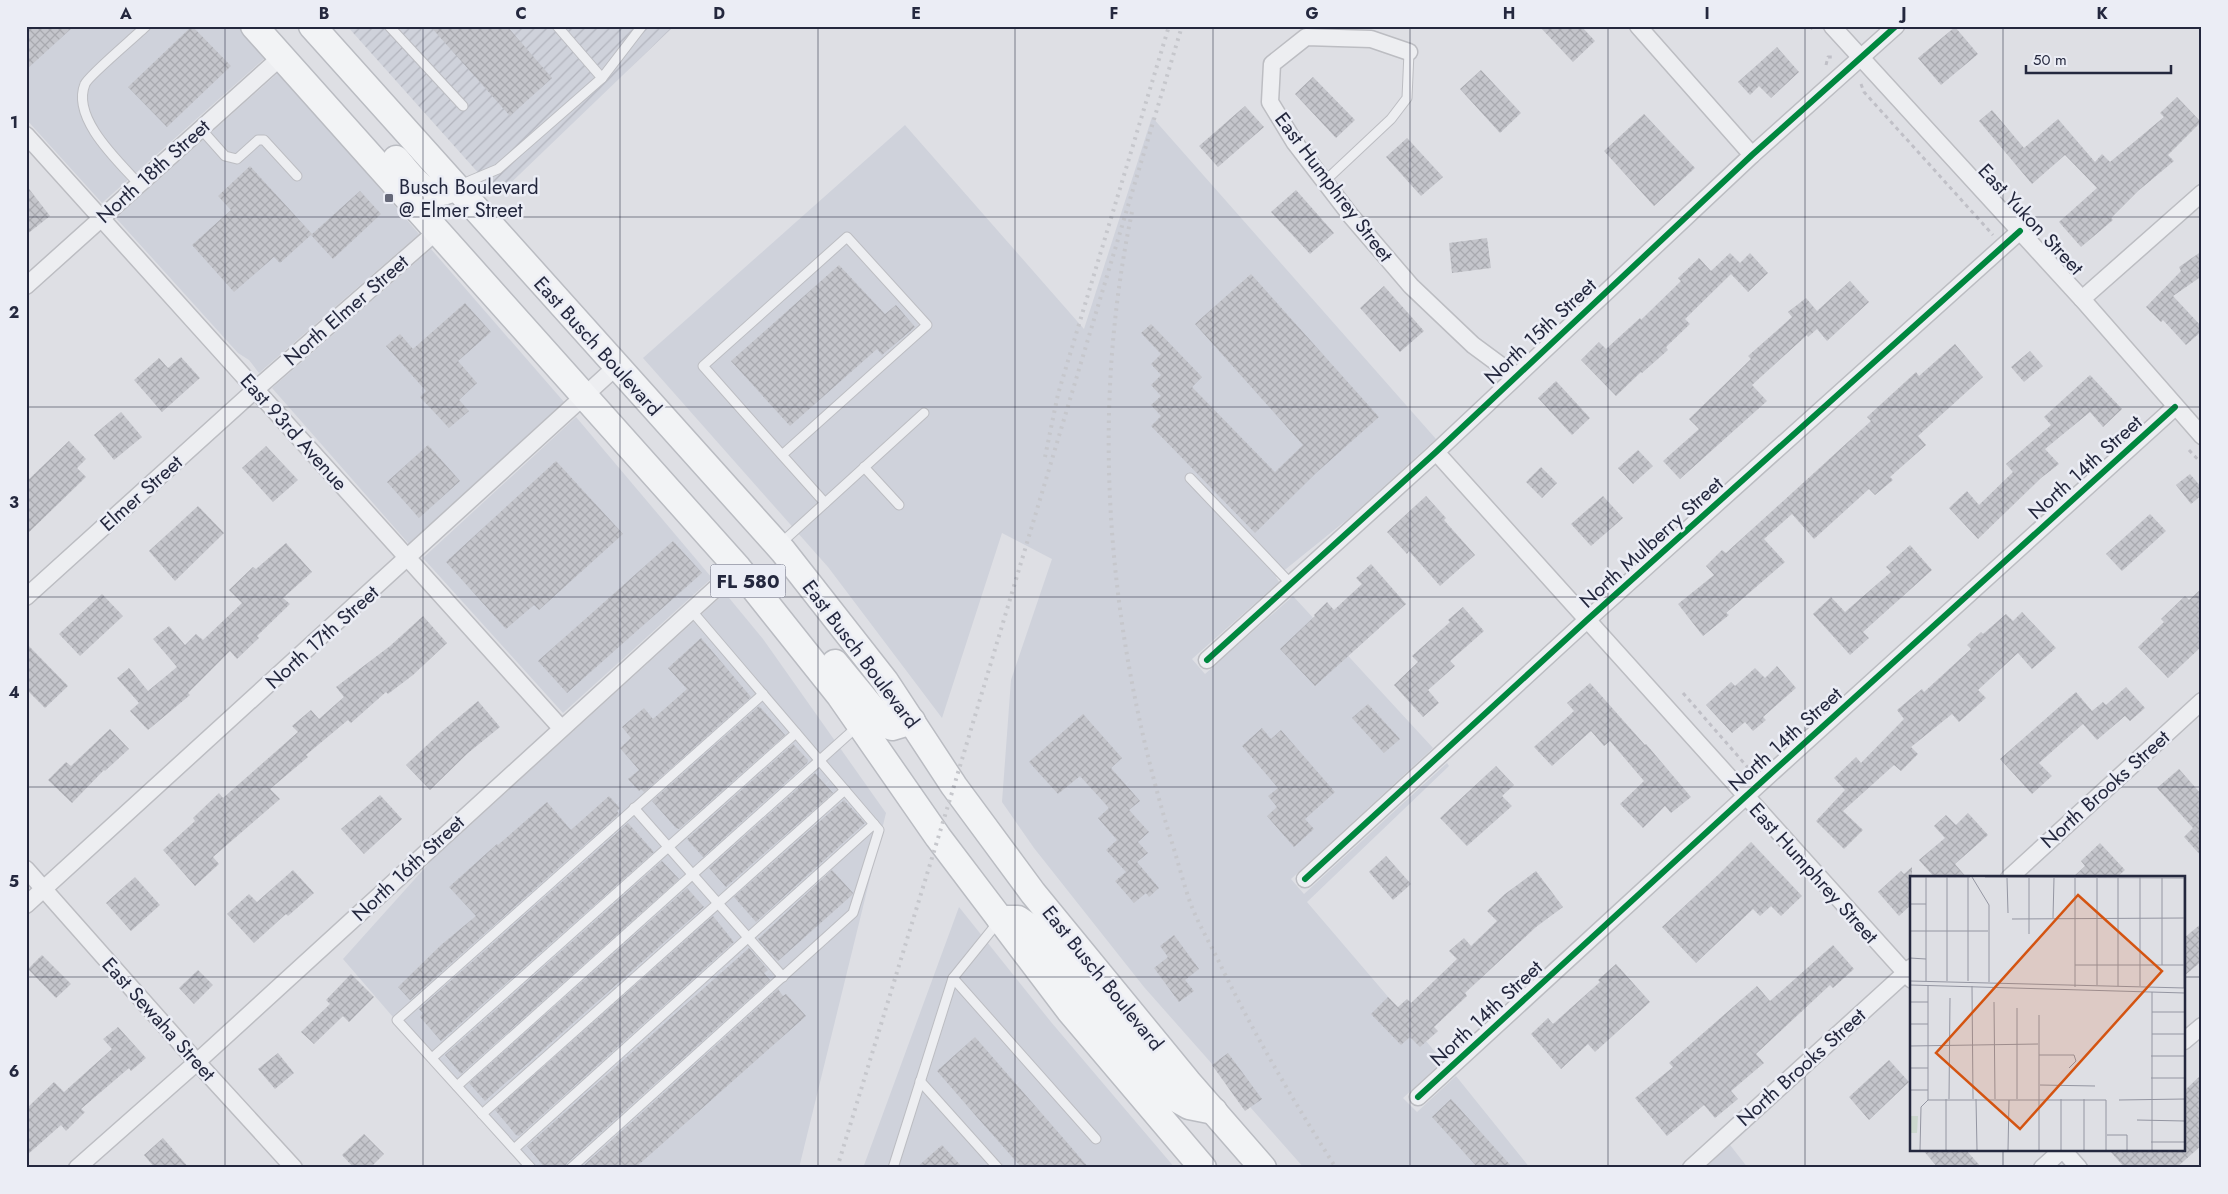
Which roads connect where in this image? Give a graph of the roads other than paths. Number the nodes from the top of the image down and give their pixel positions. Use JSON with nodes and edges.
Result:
{"nodes":[{"id":1,"x":146,"y":26,"type":"edge"},
{"id":2,"x":254,"y":26,"type":"edge"},
{"id":3,"x":313,"y":26,"type":"edge"},
{"id":4,"x":390,"y":26,"type":"edge"},
{"id":5,"x":557,"y":26,"type":"edge"},
{"id":6,"x":642,"y":26,"type":"edge"},
{"id":7,"x":1638,"y":26,"type":"edge"},
{"id":8,"x":1832,"y":26,"type":"edge"},
{"id":9,"x":1896,"y":26,"type":"edge"},
{"id":10,"x":1409,"y":52,"type":"joint"},
{"id":11,"x":280,"y":57,"type":"junction"},
{"id":12,"x":1861,"y":58,"type":"junction"},
{"id":13,"x":602,"y":78,"type":"junction"},
{"id":14,"x":463,"y":106,"type":"dead end"},
{"id":15,"x":201,"y":129,"type":"junction"},
{"id":16,"x":26,"y":136,"type":"edge"},
{"id":17,"x":1752,"y":155,"type":"junction"},
{"id":18,"x":297,"y":176,"type":"dead end"},
{"id":19,"x":1325,"y":181,"type":"junction"},
{"id":20,"x":138,"y":184,"type":"junction"},
{"id":21,"x":455,"y":187,"type":"junction"},
{"id":22,"x":2202,"y":193,"type":"edge"},
{"id":23,"x":101,"y":218,"type":"junction"},
{"id":24,"x":437,"y":231,"type":"junction"},
{"id":25,"x":2020,"y":231,"type":"junction"},
{"id":26,"x":26,"y":286,"type":"edge"},
{"id":27,"x":2082,"y":299,"type":"junction"},
{"id":28,"x":617,"y":366,"type":"junction"},
{"id":29,"x":1516,"y":376,"type":"junction"},
{"id":30,"x":256,"y":389,"type":"junction"},
{"id":31,"x":585,"y":396,"type":"junction"},
{"id":32,"x":2175,"y":407,"type":"junction"},
{"id":33,"x":924,"y":413,"type":"dead end"},
{"id":34,"x":2202,"y":436,"type":"edge"},
{"id":35,"x":1436,"y":452,"type":"junction"},
{"id":36,"x":782,"y":455,"type":"junction"},
{"id":37,"x":864,"y":467,"type":"junction"},
{"id":38,"x":1190,"y":478,"type":"dead end"},
{"id":39,"x":825,"y":503,"type":"junction"},
{"id":40,"x":899,"y":505,"type":"dead end"},
{"id":41,"x":778,"y":546,"type":"junction"},
{"id":42,"x":408,"y":559,"type":"junction"},
{"id":43,"x":738,"y":568,"type":"junction"},
{"id":44,"x":1291,"y":584,"type":"junction"},
{"id":45,"x":26,"y":597,"type":"edge"},
{"id":46,"x":771,"y":609,"type":"junction"},
{"id":47,"x":691,"y":610,"type":"junction"},
{"id":48,"x":1587,"y":620,"type":"junction"},
{"id":49,"x":1206,"y":660,"type":"dead end"},
{"id":50,"x":763,"y":694,"type":"junction"},
{"id":51,"x":2202,"y":701,"type":"edge"},
{"id":52,"x":912,"y":722,"type":"junction"},
{"id":53,"x":860,"y":725,"type":"junction"},
{"id":54,"x":561,"y":728,"type":"junction"},
{"id":55,"x":796,"y":733,"type":"junction"},
{"id":56,"x":820,"y":761,"type":"junction"},
{"id":57,"x":845,"y":790,"type":"junction"},
{"id":58,"x":1745,"y":797,"type":"junction"},
{"id":59,"x":634,"y":808,"type":"junction"},
{"id":60,"x":874,"y":824,"type":"junction"},
{"id":61,"x":668,"y":846,"type":"junction"},
{"id":62,"x":26,"y":869,"type":"edge"},
{"id":63,"x":692,"y":874,"type":"junction"},
{"id":64,"x":2011,"y":876,"type":"edge"},
{"id":65,"x":1306,"y":879,"type":"dead end"},
{"id":66,"x":45,"y":889,"type":"junction"},
{"id":67,"x":718,"y":904,"type":"junction"},
{"id":68,"x":26,"y":905,"type":"edge"},
{"id":69,"x":1000,"y":919,"type":"junction"},
{"id":70,"x":748,"y":937,"type":"junction"},
{"id":71,"x":1910,"y":973,"type":"edge"},
{"id":72,"x":783,"y":977,"type":"junction"},
{"id":73,"x":953,"y":978,"type":"junction"},
{"id":74,"x":2202,"y":1026,"type":"edge"},
{"id":75,"x":2186,"y":1039,"type":"edge"},
{"id":76,"x":432,"y":1058,"type":"junction"},
{"id":77,"x":197,"y":1062,"type":"junction"},
{"id":78,"x":920,"y":1081,"type":"junction"},
{"id":79,"x":457,"y":1086,"type":"junction"},
{"id":80,"x":1418,"y":1098,"type":"dead end"},
{"id":81,"x":1214,"y":1112,"type":"junction"},
{"id":82,"x":482,"y":1114,"type":"junction"},
{"id":83,"x":1096,"y":1139,"type":"dead end"},
{"id":84,"x":514,"y":1149,"type":"junction"},
{"id":85,"x":2060,"y":1152,"type":"edge"},
{"id":86,"x":2064,"y":1152,"type":"edge"},
{"id":87,"x":77,"y":1168,"type":"edge"},
{"id":88,"x":294,"y":1168,"type":"edge"},
{"id":89,"x":531,"y":1168,"type":"edge"},
{"id":90,"x":572,"y":1168,"type":"edge"},
{"id":91,"x":893,"y":1168,"type":"edge"},
{"id":92,"x":998,"y":1168,"type":"edge"},
{"id":93,"x":1203,"y":1168,"type":"edge"},
{"id":94,"x":1263,"y":1168,"type":"edge"},
{"id":95,"x":1691,"y":1168,"type":"edge"},
{"id":96,"x":2042,"y":1168,"type":"edge"},
{"id":97,"x":2080,"y":1168,"type":"edge"}],
"edges":[{"from":1,"to":20,"type":"lane"},
{"from":2,"to":11,"type":"main road","number":"FL 580"},
{"from":3,"to":21,"type":"main road","name":"East Busch Boulevard","number":"FL 580"},
{"from":4,"to":14,"type":"lane"},
{"from":5,"to":13,"type":"lane"},
{"from":6,"to":13,"type":"lane"},
{"from":7,"to":17,"type":"street"},
{"from":8,"to":12,"type":"street","name":"East Yukon Street"},
{"from":9,"to":12,"type":"street","name":"North 15th Street"},
{"from":10,"to":19,"type":"lane"},
{"from":10,"to":19,"type":"street","name":"East Humphrey Street"},
{"from":11,"to":15,"type":"street","name":"North 18th Street"},
{"from":11,"to":21,"type":"main road"},
{"from":11,"to":24,"type":"main road","number":"FL 580"},
{"from":12,"to":17,"type":"street","name":"North 15th Street"},
{"from":12,"to":25,"type":"street","name":"East Yukon Street"},
{"from":13,"to":21,"type":"lane"},
{"from":15,"to":18,"type":"lane"},
{"from":15,"to":20,"type":"street","name":"North 18th Street"},
{"from":16,"to":23,"type":"street","name":"East 93rd Avenue"},
{"from":17,"to":29,"type":"street","name":"North 15th Street"},
{"from":19,"to":29,"type":"street","name":"East Humphrey Street"},
{"from":20,"to":23,"type":"street","name":"North 18th Street"},
{"from":21,"to":28,"type":"main road","name":"East Busch Boulevard","number":"FL 580"},
{"from":22,"to":27,"type":"street"},
{"from":23,"to":26,"type":"street","name":"North 18th Street"},
{"from":23,"to":30,"type":"street","name":"East 93rd Avenue"},
{"from":24,"to":30,"type":"street","name":"North Elmer Street"},
{"from":24,"to":31,"type":"main road","number":"FL 580"},
{"from":25,"to":27,"type":"street","name":"East Yukon Street"},
{"from":25,"to":48,"type":"street","name":"North Mulberry Street"},
{"from":27,"to":32,"type":"street","name":"East Yukon Street"},
{"from":28,"to":31,"type":"street","name":"North 17th Street"},
{"from":28,"to":41,"type":"main road","name":"East Busch Boulevard","number":"FL 580"},
{"from":29,"to":35,"type":"street","name":"North 15th Street"},
{"from":30,"to":42,"type":"street","name":"East 93rd Avenue"},
{"from":30,"to":45,"type":"street","name":"Elmer Street"},
{"from":31,"to":42,"type":"street","name":"North 17th Street"},
{"from":31,"to":43,"type":"main road","number":"FL 580"},
{"from":32,"to":34,"type":"street","name":"East Yukon Street"},
{"from":32,"to":58,"type":"street","name":"North 14th Street"},
{"from":33,"to":37,"type":"lane"},
{"from":35,"to":44,"type":"street","name":"North 15th Street"},
{"from":35,"to":48,"type":"street","name":"East Humphrey Street"},
{"from":36,"to":36,"type":"lane"},
{"from":36,"to":39,"type":"lane"},
{"from":37,"to":39,"type":"lane"},
{"from":37,"to":40,"type":"lane"},
{"from":38,"to":44,"type":"lane"},
{"from":39,"to":41,"type":"lane"},
{"from":41,"to":52,"type":"main road","name":"East Busch Boulevard","number":"FL 580"},
{"from":42,"to":54,"type":"street","name":"East 93rd Avenue"},
{"from":42,"to":66,"type":"street","name":"North 17th Street"},
{"from":43,"to":46,"type":"main road","number":"FL 580"},
{"from":43,"to":47,"type":"street","name":"North 16th Street"},
{"from":44,"to":49,"type":"street","name":"North 15th Street"},
{"from":46,"to":52,"type":"main road"},
{"from":46,"to":53,"type":"main road","number":"FL 580"},
{"from":47,"to":50,"type":"lane"},
{"from":47,"to":54,"type":"street","name":"North 16th Street"},
{"from":48,"to":58,"type":"street","name":"East Humphrey Street"},
{"from":48,"to":65,"type":"street","name":"North Mulberry Street"},
{"from":50,"to":55,"type":"lane"},
{"from":50,"to":59,"type":"lane"},
{"from":51,"to":64,"type":"street","name":"North Brooks Street"},
{"from":52,"to":81,"type":"main road","name":"East Busch Boulevard","number":"FL 580"},
{"from":53,"to":56,"type":"lane"},
{"from":53,"to":69,"type":"main road","number":"FL 580"},
{"from":54,"to":77,"type":"street","name":"North 16th Street"},
{"from":55,"to":56,"type":"lane"},
{"from":55,"to":61,"type":"lane"},
{"from":56,"to":57,"type":"lane"},
{"from":56,"to":63,"type":"lane"},
{"from":57,"to":60,"type":"lane"},
{"from":57,"to":67,"type":"lane"},
{"from":58,"to":71,"type":"street","name":"East Humphrey Street"},
{"from":58,"to":80,"type":"street","name":"North 14th Street"},
{"from":59,"to":61,"type":"lane"},
{"from":59,"to":76,"type":"lane"},
{"from":60,"to":70,"type":"lane"},
{"from":60,"to":72,"type":"lane"},
{"from":61,"to":63,"type":"lane"},
{"from":61,"to":76,"type":"lane"},
{"from":62,"to":66,"type":"street","name":"East Sewaha Street"},
{"from":63,"to":67,"type":"lane"},
{"from":63,"to":79,"type":"lane"},
{"from":66,"to":68,"type":"street","name":"North 17th Street"},
{"from":66,"to":77,"type":"street","name":"East Sewaha Street"},
{"from":67,"to":70,"type":"lane"},
{"from":67,"to":82,"type":"lane"},
{"from":69,"to":73,"type":"lane"},
{"from":69,"to":81,"type":"main road"},
{"from":69,"to":93,"type":"main road","number":"FL 580"},
{"from":70,"to":72,"type":"lane"},
{"from":70,"to":84,"type":"lane"},
{"from":71,"to":95,"type":"street","name":"North Brooks Street"},
{"from":72,"to":90,"type":"lane"},
{"from":73,"to":78,"type":"lane"},
{"from":73,"to":83,"type":"lane"},
{"from":74,"to":75,"type":"street"},
{"from":76,"to":79,"type":"lane"},
{"from":77,"to":87,"type":"street","name":"North 16th Street"},
{"from":77,"to":88,"type":"street","name":"East Sewaha Street"},
{"from":78,"to":91,"type":"lane"},
{"from":78,"to":92,"type":"lane"},
{"from":79,"to":82,"type":"lane"},
{"from":81,"to":94,"type":"main road","name":"East Busch Boulevard","number":"FL 580"},
{"from":82,"to":84,"type":"lane"},
{"from":84,"to":89,"type":"lane"},
{"from":85,"to":96,"type":"street"},
{"from":86,"to":97,"type":"street"}]}
